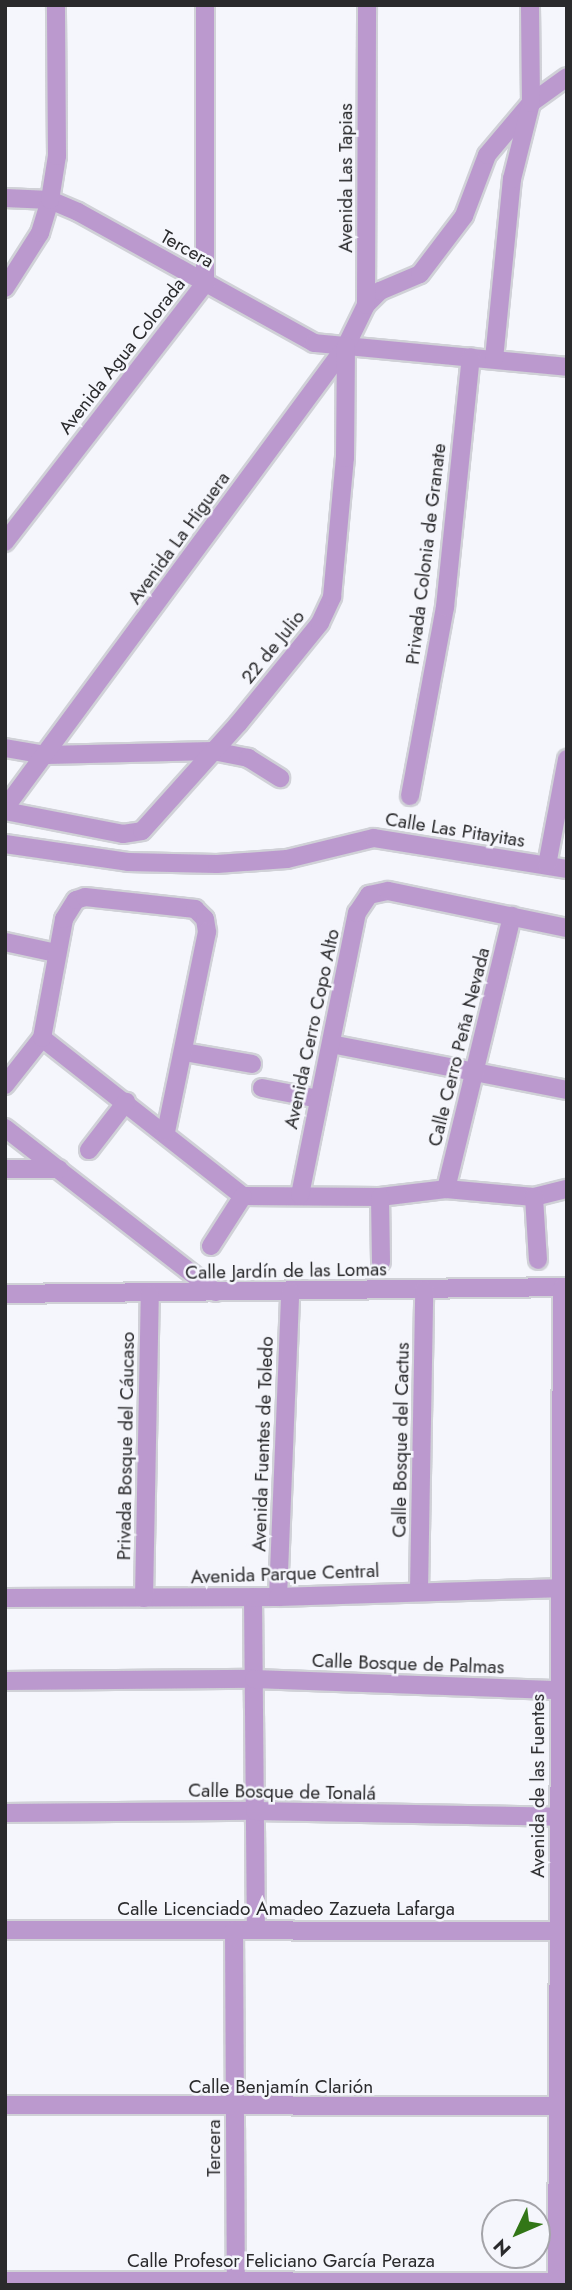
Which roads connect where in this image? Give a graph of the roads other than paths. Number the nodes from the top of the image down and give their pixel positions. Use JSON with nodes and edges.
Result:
{"nodes":[{"id":1,"x":57,"y":5,"type":"edge"},
{"id":2,"x":205,"y":5,"type":"edge"},
{"id":3,"x":367,"y":5,"type":"edge"},
{"id":4,"x":530,"y":5,"type":"edge"},
{"id":5,"x":567,"y":77,"type":"edge"},
{"id":6,"x":531,"y":103,"type":"junction"},
{"id":7,"x":5,"y":198,"type":"edge"},
{"id":8,"x":50,"y":200,"type":"junction"},
{"id":9,"x":205,"y":283,"type":"junction"},
{"id":10,"x":5,"y":288,"type":"edge"},
{"id":11,"x":366,"y":305,"type":"junction"},
{"id":12,"x":346,"y":346,"type":"junction"},
{"id":13,"x":471,"y":357,"type":"junction"},
{"id":14,"x":494,"y":359,"type":"junction"},
{"id":15,"x":567,"y":366,"type":"edge"},
{"id":16,"x":5,"y":542,"type":"edge"},
{"id":17,"x":5,"y":748,"type":"edge"},
{"id":18,"x":213,"y":751,"type":"junction"},
{"id":19,"x":46,"y":755,"type":"junction"},
{"id":20,"x":567,"y":759,"type":"edge"},
{"id":21,"x":280,"y":778,"type":"dead end"},
{"id":22,"x":410,"y":796,"type":"dead end"},
{"id":23,"x":5,"y":809,"type":"edge"},
{"id":24,"x":5,"y":844,"type":"edge"},
{"id":25,"x":547,"y":866,"type":"junction"},
{"id":26,"x":567,"y":869,"type":"edge"},
{"id":27,"x":512,"y":916,"type":"junction"},
{"id":28,"x":567,"y":928,"type":"edge"},
{"id":29,"x":5,"y":942,"type":"edge"},
{"id":30,"x":56,"y":953,"type":"junction"},
{"id":31,"x":42,"y":1038,"type":"junction"},
{"id":32,"x":331,"y":1044,"type":"junction"},
{"id":33,"x":184,"y":1052,"type":"junction"},
{"id":34,"x":252,"y":1064,"type":"dead end"},
{"id":35,"x":474,"y":1074,"type":"junction"},
{"id":36,"x":5,"y":1085,"type":"edge"},
{"id":37,"x":262,"y":1088,"type":"dead end"},
{"id":38,"x":567,"y":1090,"type":"edge"},
{"id":39,"x":319,"y":1099,"type":"junction"},
{"id":40,"x":126,"y":1102,"type":"junction"},
{"id":41,"x":5,"y":1128,"type":"edge"},
{"id":42,"x":166,"y":1132,"type":"junction"},
{"id":43,"x":89,"y":1150,"type":"dead end"},
{"id":44,"x":5,"y":1169,"type":"edge"},
{"id":45,"x":59,"y":1169,"type":"junction"},
{"id":46,"x":446,"y":1189,"type":"junction"},
{"id":47,"x":567,"y":1189,"type":"edge"},
{"id":48,"x":300,"y":1195,"type":"junction"},
{"id":49,"x":243,"y":1196,"type":"junction"},
{"id":50,"x":380,"y":1197,"type":"junction"},
{"id":51,"x":534,"y":1197,"type":"junction"},
{"id":52,"x":211,"y":1246,"type":"dead end"},
{"id":53,"x":538,"y":1260,"type":"dead end"},
{"id":54,"x":381,"y":1262,"type":"dead end"},
{"id":55,"x":564,"y":1287,"type":"edge"},
{"id":56,"x":424,"y":1290,"type":"junction"},
{"id":57,"x":290,"y":1292,"type":"junction"},
{"id":58,"x":216,"y":1293,"type":"junction"},
{"id":59,"x":5,"y":1294,"type":"edge"},
{"id":60,"x":150,"y":1294,"type":"junction"},
{"id":61,"x":564,"y":1588,"type":"edge"},
{"id":62,"x":419,"y":1591,"type":"junction"},
{"id":63,"x":253,"y":1597,"type":"junction"},
{"id":64,"x":278,"y":1597,"type":"junction"},
{"id":65,"x":5,"y":1598,"type":"edge"},
{"id":66,"x":144,"y":1598,"type":"junction"},
{"id":67,"x":254,"y":1679,"type":"junction"},
{"id":68,"x":5,"y":1681,"type":"edge"},
{"id":69,"x":560,"y":1690,"type":"junction"},
{"id":70,"x":256,"y":1811,"type":"junction"},
{"id":71,"x":5,"y":1813,"type":"edge"},
{"id":72,"x":559,"y":1817,"type":"junction"},
{"id":73,"x":5,"y":1930,"type":"edge"},
{"id":74,"x":234,"y":1930,"type":"junction"},
{"id":75,"x":256,"y":1930,"type":"junction"},
{"id":76,"x":563,"y":1931,"type":"edge"},
{"id":77,"x":5,"y":2105,"type":"edge"},
{"id":78,"x":558,"y":2106,"type":"junction"},
{"id":79,"x":235,"y":2109,"type":"junction"},
{"id":80,"x":5,"y":2281,"type":"edge"},
{"id":81,"x":236,"y":2283,"type":"edge"},
{"id":82,"x":556,"y":2284,"type":"edge"}],
"edges":[{"from":1,"to":8,"type":"street"},
{"from":2,"to":9,"type":"street","name":"Avenida Agua Colorada"},
{"from":3,"to":11,"type":"street","name":"Avenida Las Tapias"},
{"from":4,"to":6,"type":"street"},
{"from":5,"to":6,"type":"street"},
{"from":6,"to":11,"type":"street"},
{"from":6,"to":14,"type":"street"},
{"from":7,"to":8,"type":"street","name":"Tercera"},
{"from":8,"to":9,"type":"street","name":"Tercera"},
{"from":8,"to":10,"type":"street"},
{"from":9,"to":12,"type":"street","name":"Tercera"},
{"from":9,"to":16,"type":"street","name":"Avenida Agua Colorada"},
{"from":11,"to":12,"type":"street","name":"Avenida Las Tapias"},
{"from":12,"to":13,"type":"street","name":"Tercera"},
{"from":12,"to":18,"type":"street","name":"22 de Julio"},
{"from":12,"to":19,"type":"street","name":"Avenida La Higuera"},
{"from":13,"to":14,"type":"street","name":"Tercera"},
{"from":13,"to":22,"type":"street","name":"Privada Colonia de Granate"},
{"from":14,"to":15,"type":"street","name":"Tercera"},
{"from":17,"to":19,"type":"street"},
{"from":18,"to":19,"type":"street"},
{"from":18,"to":21,"type":"street"},
{"from":18,"to":23,"type":"street","name":"22 de Julio"},
{"from":19,"to":23,"type":"street","name":"Avenida La Higuera"},
{"from":20,"to":25,"type":"street"},
{"from":24,"to":25,"type":"street","name":"Calle Las Pitayitas"},
{"from":25,"to":26,"type":"street","name":"Calle Las Pitayitas"},
{"from":27,"to":28,"type":"street"},
{"from":27,"to":32,"type":"street","name":"Avenida Cerro Copo Alto"},
{"from":27,"to":35,"type":"street","name":"Calle Cerro Peña Nevada"},
{"from":29,"to":30,"type":"street"},
{"from":30,"to":31,"type":"street"},
{"from":30,"to":33,"type":"street"},
{"from":31,"to":36,"type":"street"},
{"from":31,"to":40,"type":"street"},
{"from":32,"to":35,"type":"street"},
{"from":32,"to":39,"type":"street","name":"Avenida Cerro Copo Alto"},
{"from":33,"to":34,"type":"street"},
{"from":33,"to":42,"type":"street"},
{"from":35,"to":38,"type":"street"},
{"from":35,"to":46,"type":"street","name":"Calle Cerro Peña Nevada"},
{"from":37,"to":39,"type":"street"},
{"from":39,"to":48,"type":"street","name":"Avenida Cerro Copo Alto"},
{"from":40,"to":42,"type":"street"},
{"from":40,"to":43,"type":"street"},
{"from":41,"to":45,"type":"street"},
{"from":42,"to":49,"type":"street"},
{"from":44,"to":45,"type":"street"},
{"from":45,"to":58,"type":"street"},
{"from":46,"to":50,"type":"street"},
{"from":46,"to":51,"type":"street"},
{"from":47,"to":51,"type":"street"},
{"from":48,"to":49,"type":"street"},
{"from":48,"to":50,"type":"street"},
{"from":49,"to":52,"type":"street"},
{"from":50,"to":54,"type":"street"},
{"from":51,"to":53,"type":"street"},
{"from":55,"to":56,"type":"street","name":"Calle Jardín de las Lomas"},
{"from":55,"to":61,"type":"street","name":"Avenida de las Fuentes"},
{"from":56,"to":57,"type":"street","name":"Calle Jardín de las Lomas"},
{"from":56,"to":62,"type":"street","name":"Calle Bosque del Cactus"},
{"from":57,"to":58,"type":"street","name":"Calle Jardín de las Lomas"},
{"from":57,"to":64,"type":"street","name":"Avenida Fuentes de Toledo"},
{"from":58,"to":60,"type":"street","name":"Calle Jardín de las Lomas"},
{"from":59,"to":60,"type":"street","name":"Calle Jardín de las Lomas"},
{"from":60,"to":66,"type":"street","name":"Privada Bosque del Cáucaso"},
{"from":61,"to":62,"type":"street","name":"Avenida Parque Central"},
{"from":61,"to":69,"type":"street","name":"Avenida de las Fuentes"},
{"from":62,"to":64,"type":"street","name":"Avenida Parque Central"},
{"from":63,"to":64,"type":"street","name":"Avenida Parque Central"},
{"from":63,"to":66,"type":"street","name":"Avenida Parque Central"},
{"from":63,"to":67,"type":"street"},
{"from":65,"to":66,"type":"street","name":"Avenida Parque Central"},
{"from":67,"to":68,"type":"street","name":"Calle Bosque de Palmas"},
{"from":67,"to":69,"type":"street","name":"Calle Bosque de Palmas"},
{"from":67,"to":70,"type":"street"},
{"from":69,"to":72,"type":"street","name":"Avenida de las Fuentes"},
{"from":70,"to":71,"type":"street","name":"Calle Bosque de Tonalá"},
{"from":70,"to":72,"type":"street","name":"Calle Bosque de Tonalá"},
{"from":70,"to":75,"type":"street"},
{"from":72,"to":76,"type":"street","name":"Avenida de las Fuentes"},
{"from":73,"to":74,"type":"street","name":"Calle Licenciado Amadeo Zazueta Lafarga"},
{"from":74,"to":75,"type":"street","name":"Calle Licenciado Amadeo Zazueta Lafarga"},
{"from":74,"to":79,"type":"street","name":"Tercera"},
{"from":75,"to":76,"type":"street","name":"Calle Licenciado Amadeo Zazueta Lafarga"},
{"from":76,"to":78,"type":"street","name":"Avenida de las Fuentes"},
{"from":77,"to":79,"type":"street","name":"Calle Benjamín Clarión"},
{"from":78,"to":79,"type":"street","name":"Calle Benjamín Clarión"},
{"from":78,"to":82,"type":"street","name":"Avenida de las Fuentes"},
{"from":79,"to":81,"type":"street","name":"Tercera"},
{"from":80,"to":81,"type":"street","name":"Calle Profesor Feliciano García Peraza"},
{"from":81,"to":82,"type":"street","name":"Calle Profesor Feliciano García Peraza"}]}
